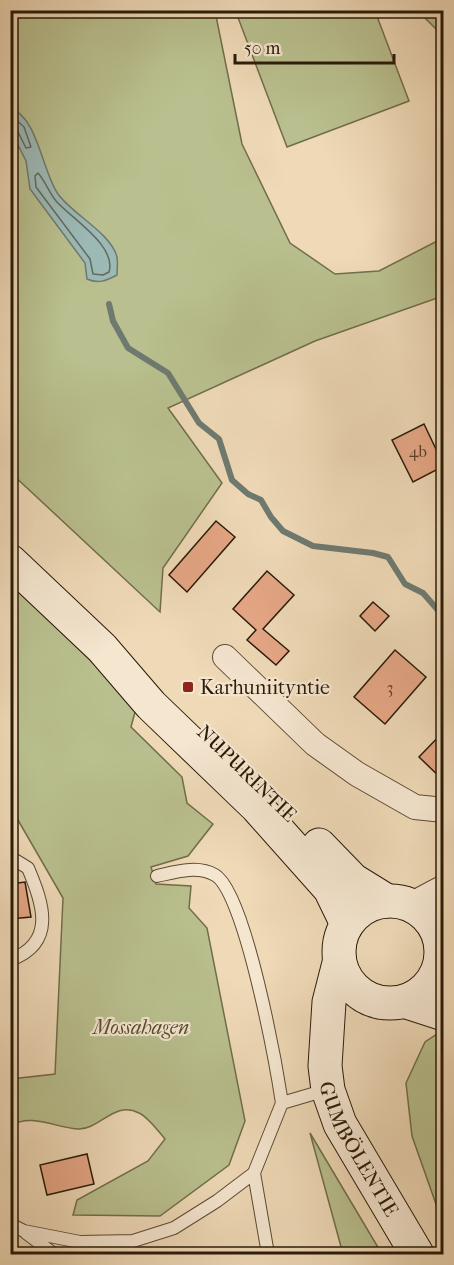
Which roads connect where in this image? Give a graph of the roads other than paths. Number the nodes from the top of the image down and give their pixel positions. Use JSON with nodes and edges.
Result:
{"nodes":[{"id":1,"x":10,"y":561,"type":"edge"},
{"id":2,"x":103,"y":648,"type":"junction"},
{"id":3,"x":225,"y":657,"type":"dead end"},
{"id":4,"x":444,"y":810,"type":"edge"},
{"id":5,"x":10,"y":857,"type":"edge"},
{"id":6,"x":157,"y":876,"type":"dead end"},
{"id":7,"x":444,"y":887,"type":"edge"},
{"id":8,"x":398,"y":903,"type":"junction"},
{"id":9,"x":347,"y":924,"type":"junction"},
{"id":10,"x":442,"y":949,"type":"edge"},
{"id":11,"x":10,"y":960,"type":"edge"},
{"id":12,"x":339,"y":963,"type":"junction"},
{"id":13,"x":372,"y":1001,"type":"junction"},
{"id":14,"x":407,"y":1002,"type":"junction"},
{"id":15,"x":444,"y":1014,"type":"edge"},
{"id":16,"x":328,"y":1037,"type":"junction"},
{"id":17,"x":328,"y":1090,"type":"junction"},
{"id":18,"x":282,"y":1103,"type":"junction"},
{"id":19,"x":254,"y":1173,"type":"junction"},
{"id":20,"x":10,"y":1224,"type":"edge"},
{"id":21,"x":24,"y":1231,"type":"junction"},
{"id":22,"x":54,"y":1254,"type":"edge"},
{"id":23,"x":268,"y":1254,"type":"edge"},
{"id":24,"x":417,"y":1254,"type":"edge"}],
"edges":[{"from":1,"to":2,"type":"main road","name":"NUPURINTIE"},
{"from":2,"to":8,"type":"main road","name":"NUPURINTIE"},
{"from":2,"to":9,"type":"main road","name":"NUPURINTIE"},
{"from":3,"to":4,"type":"street"},
{"from":5,"to":11,"type":"lane"},
{"from":6,"to":18,"type":"lane"},
{"from":7,"to":8,"type":"street"},
{"from":8,"to":9,"type":"main road"},
{"from":8,"to":10,"type":"main road"},
{"from":9,"to":12,"type":"main road"},
{"from":10,"to":14,"type":"main road"},
{"from":12,"to":13,"type":"main road"},
{"from":12,"to":16,"type":"main road","name":"GUMBÖLENTIE"},
{"from":13,"to":14,"type":"main road"},
{"from":13,"to":16,"type":"main road"},
{"from":14,"to":15,"type":"main road"},
{"from":16,"to":17,"type":"main road","name":"GUMBÖLENTIE"},
{"from":17,"to":18,"type":"lane"},
{"from":17,"to":24,"type":"main road","name":"GUMBÖLENTIE"},
{"from":18,"to":19,"type":"lane"},
{"from":19,"to":21,"type":"lane"},
{"from":19,"to":23,"type":"lane"},
{"from":20,"to":21,"type":"lane"},
{"from":21,"to":22,"type":"lane"}]}
